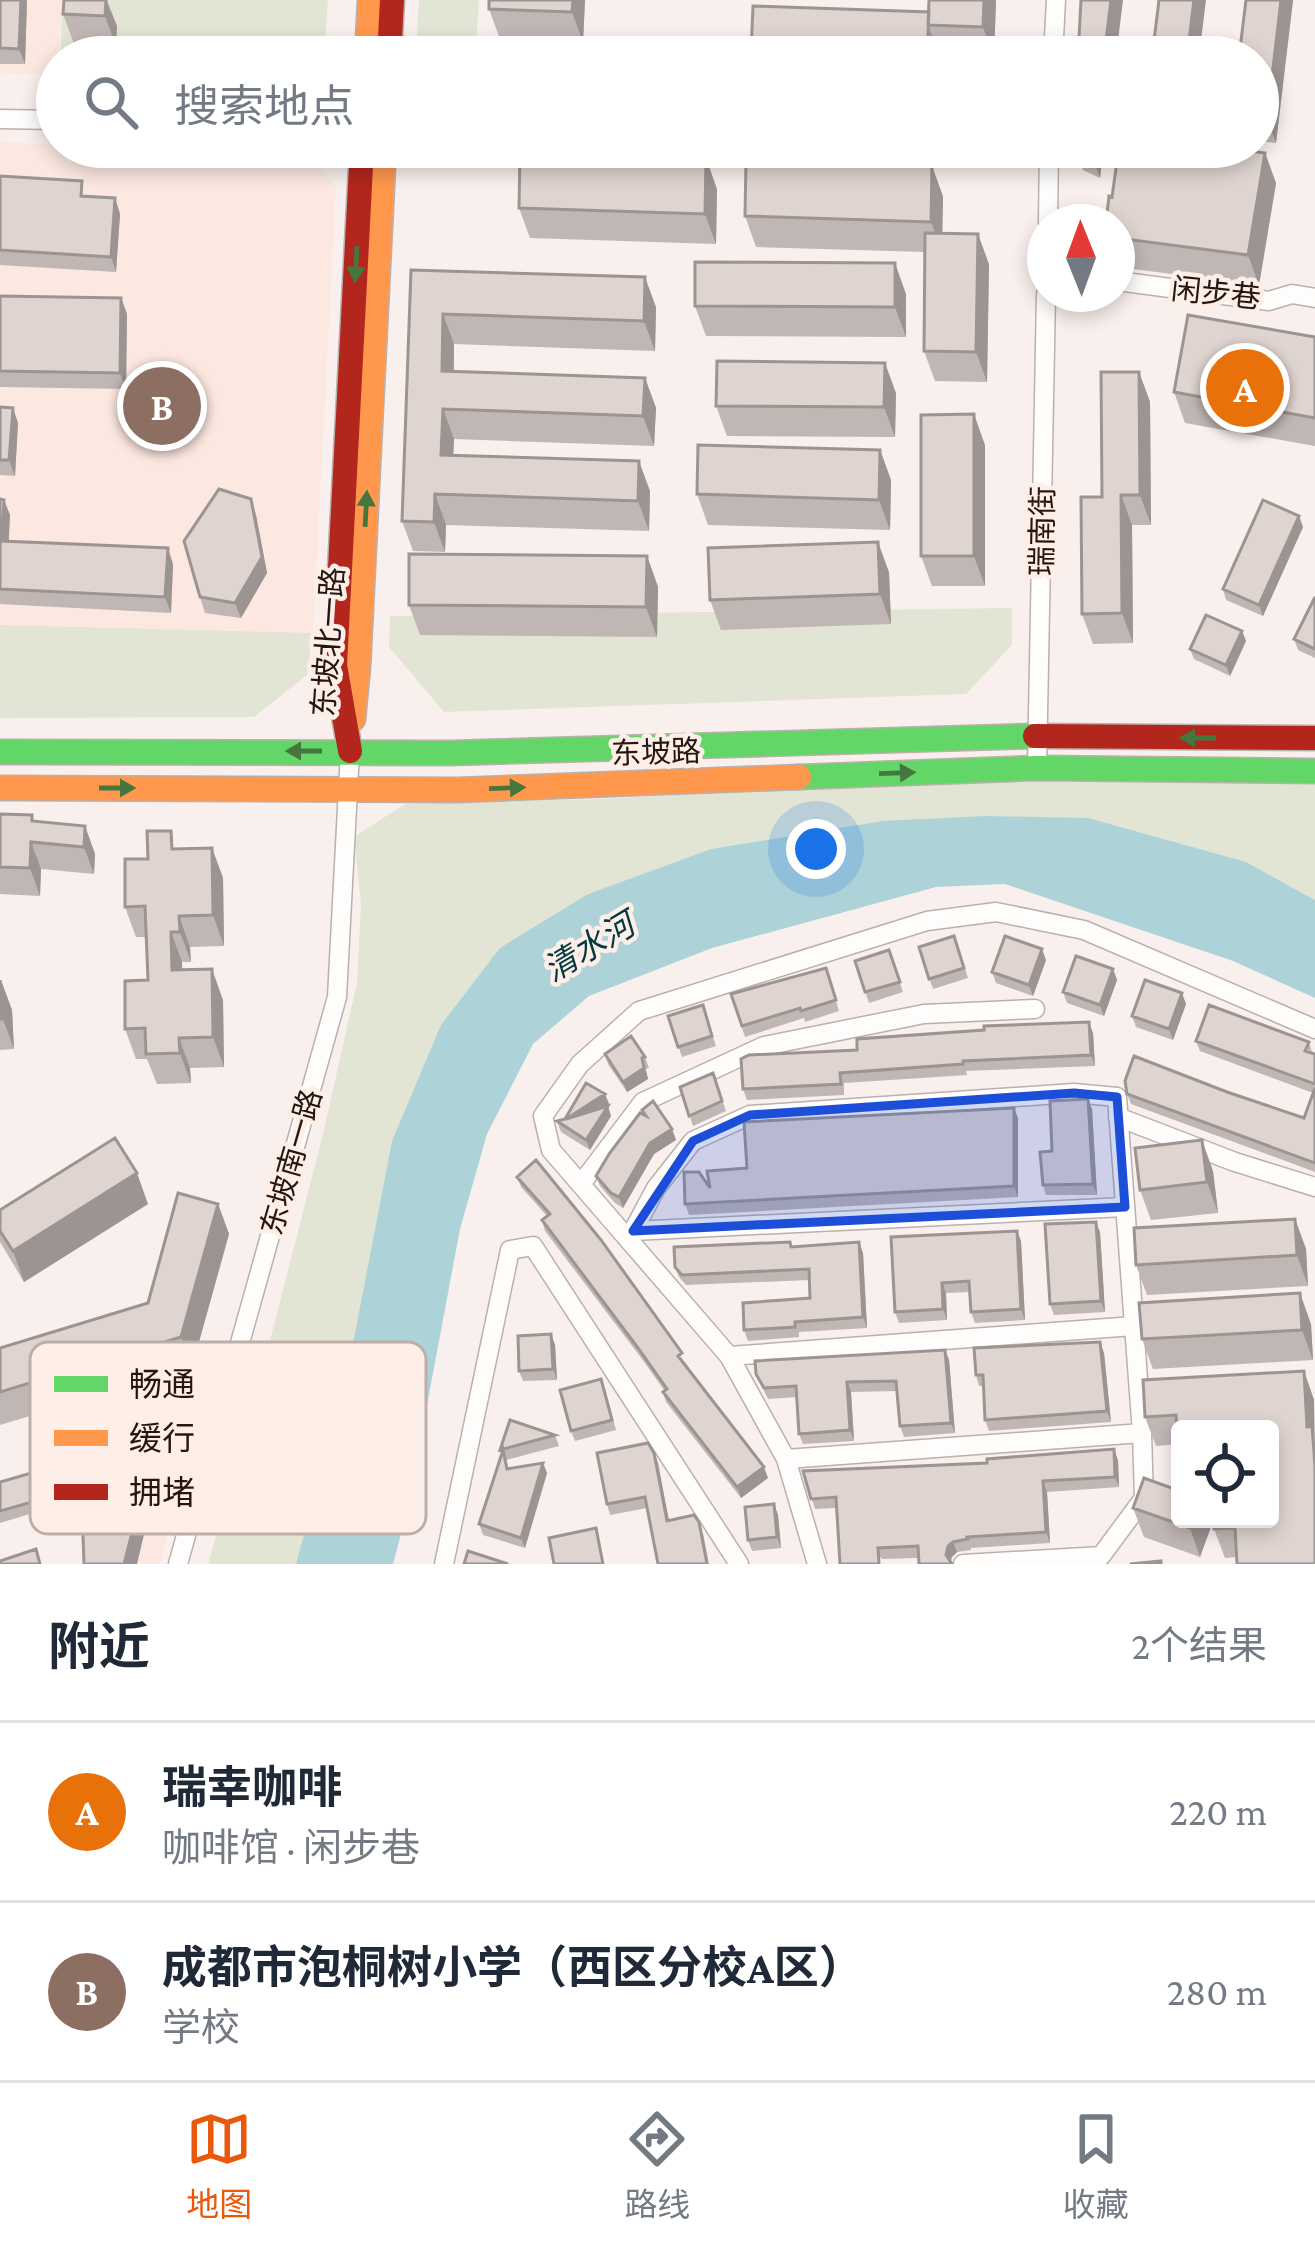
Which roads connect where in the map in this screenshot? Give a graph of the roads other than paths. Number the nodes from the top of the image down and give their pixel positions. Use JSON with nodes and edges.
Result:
{"nodes":[{"id":1,"x":370,"y":0,"type":"edge"},
{"id":2,"x":392,"y":0,"type":"edge"},
{"id":3,"x":1056,"y":0,"type":"edge"},
{"id":4,"x":368,"y":36,"type":"edge"},
{"id":5,"x":390,"y":36,"type":"edge"},
{"id":6,"x":1054,"y":36,"type":"edge"},
{"id":7,"x":0,"y":118,"type":"edge"},
{"id":8,"x":36,"y":119,"type":"edge"},
{"id":9,"x":361,"y":168,"type":"edge"},
{"id":10,"x":383,"y":168,"type":"edge"},
{"id":11,"x":1049,"y":168,"type":"edge"},
{"id":12,"x":1048,"y":204,"type":"edge"},
{"id":13,"x":1135,"y":283,"type":"edge"},
{"id":14,"x":1315,"y":298,"type":"edge"},
{"id":15,"x":1046,"y":312,"type":"edge"},
{"id":16,"x":1039,"y":736,"type":"junction"},
{"id":17,"x":1315,"y":738,"type":"edge"},
{"id":18,"x":350,"y":751,"type":"junction"},
{"id":19,"x":0,"y":752,"type":"edge"},
{"id":20,"x":1037,"y":768,"type":"junction"},
{"id":21,"x":1315,"y":771,"type":"edge"},
{"id":22,"x":0,"y":788,"type":"edge"},
{"id":23,"x":349,"y":788,"type":"junction"},
{"id":24,"x":1035,"y":1009,"type":"dead end"},
{"id":25,"x":1315,"y":1029,"type":"edge"},
{"id":26,"x":1118,"y":1118,"type":"junction"},
{"id":27,"x":581,"y":1184,"type":"junction"},
{"id":28,"x":1315,"y":1187,"type":"edge"},
{"id":29,"x":1125,"y":1207,"type":"junction"},
{"id":30,"x":1134,"y":1327,"type":"junction"},
{"id":31,"x":241,"y":1342,"type":"edge"},
{"id":32,"x":729,"y":1356,"type":"junction"},
{"id":33,"x":1142,"y":1433,"type":"junction"},
{"id":34,"x":786,"y":1459,"type":"junction"},
{"id":35,"x":186,"y":1534,"type":"edge"},
{"id":36,"x":178,"y":1564,"type":"edge"},
{"id":37,"x":443,"y":1564,"type":"edge"},
{"id":38,"x":739,"y":1564,"type":"edge"},
{"id":39,"x":817,"y":1564,"type":"edge"},
{"id":40,"x":963,"y":1564,"type":"edge"}],
"edges":[{"from":1,"to":4,"type":"main road"},
{"from":2,"to":5,"type":"main road"},
{"from":3,"to":6,"type":"street"},
{"from":7,"to":8,"type":"street"},
{"from":9,"to":18,"type":"main road","name":"东坡北一路","one_way":true},
{"from":18,"to":10,"type":"main road","name":"东坡北一路","one_way":true},
{"from":11,"to":12,"type":"street"},
{"from":13,"to":14,"type":"street","name":"闲步巷"},
{"from":15,"to":16,"type":"street","name":"瑞南街"},
{"from":17,"to":16,"type":"main road","name":"东坡路","one_way":true},
{"from":16,"to":18,"type":"main road","name":"东坡路"},
{"from":16,"to":20,"type":"street","name":"瑞南街"},
{"from":18,"to":19,"type":"main road","name":"东坡路","one_way":true},
{"from":18,"to":23,"type":"street","name":"东坡南一路"},
{"from":20,"to":21,"type":"main road","name":"东坡路"},
{"from":23,"to":20,"type":"main road","name":"东坡路","one_way":true},
{"from":22,"to":23,"type":"main road","name":"东坡路","one_way":true},
{"from":23,"to":31,"type":"street","name":"东坡南一路"},
{"from":24,"to":27,"type":"street"},
{"from":25,"to":27,"type":"street"},
{"from":26,"to":28,"type":"street"},
{"from":26,"to":29,"type":"street"},
{"from":26,"to":29,"type":"street"},
{"from":27,"to":32,"type":"street"},
{"from":29,"to":30,"type":"street"},
{"from":30,"to":32,"type":"street"},
{"from":30,"to":33,"type":"street"},
{"from":32,"to":34,"type":"street"},
{"from":33,"to":34,"type":"street"},
{"from":33,"to":40,"type":"street"},
{"from":34,"to":39,"type":"street"},
{"from":35,"to":36,"type":"street","name":"东坡南一路"},
{"from":37,"to":38,"type":"street"}]}
